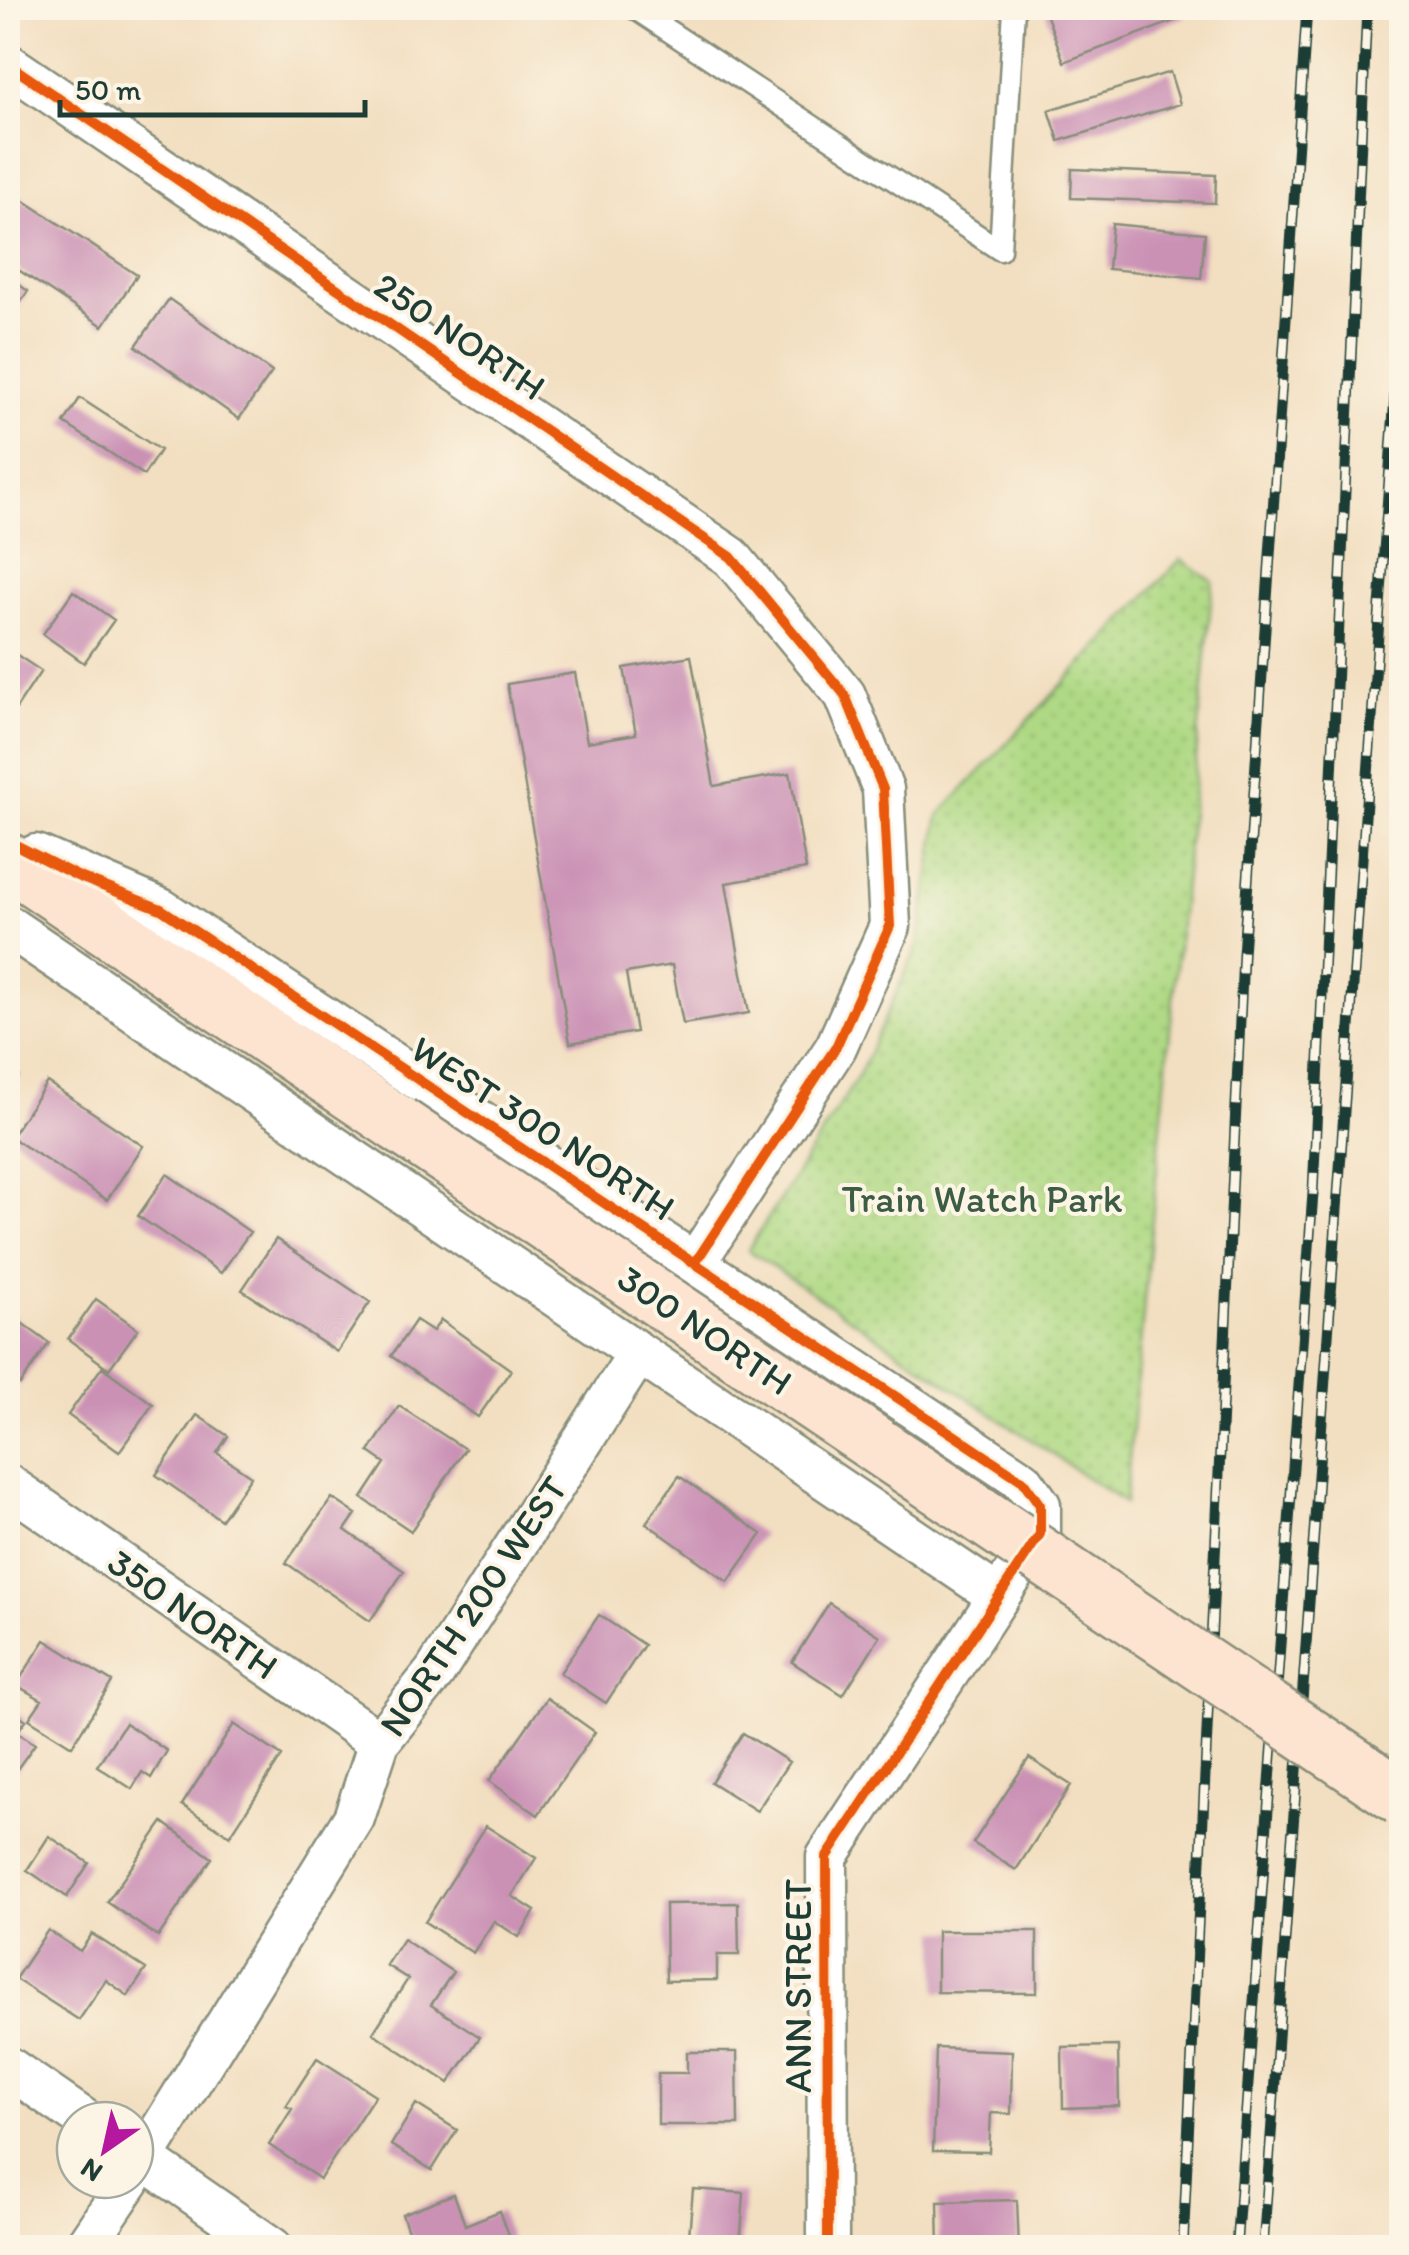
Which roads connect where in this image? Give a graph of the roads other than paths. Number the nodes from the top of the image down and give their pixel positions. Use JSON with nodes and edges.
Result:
{"nodes":[{"id":1,"x":634,"y":8,"type":"edge"},
{"id":2,"x":1014,"y":8,"type":"edge"},
{"id":3,"x":8,"y":64,"type":"edge"},
{"id":4,"x":8,"y":841,"type":"edge"},
{"id":5,"x":8,"y":861,"type":"edge"},
{"id":6,"x":8,"y":926,"type":"edge"},
{"id":7,"x":695,"y":1263,"type":"junction"},
{"id":8,"x":638,"y":1354,"type":"junction"},
{"id":9,"x":8,"y":1485,"type":"edge"},
{"id":10,"x":998,"y":1596,"type":"junction"},
{"id":11,"x":379,"y":1742,"type":"junction"},
{"id":12,"x":1402,"y":1798,"type":"edge"},
{"id":13,"x":8,"y":2067,"type":"edge"},
{"id":14,"x":57,"y":2100,"type":"edge"},
{"id":15,"x":155,"y":2136,"type":"edge"},
{"id":16,"x":155,"y":2177,"type":"edge"},
{"id":17,"x":114,"y":2200,"type":"edge"},
{"id":18,"x":84,"y":2248,"type":"edge"},
{"id":19,"x":272,"y":2248,"type":"edge"},
{"id":20,"x":828,"y":2248,"type":"edge"}],
"edges":[{"from":1,"to":2,"type":"lane"},
{"from":3,"to":7,"type":"street","name":"250 NORTH"},
{"from":4,"to":7,"type":"street","name":"WEST 300 NORTH"},
{"from":5,"to":12,"type":"main road","name":"300 NORTH","bridge":true},
{"from":6,"to":8,"type":"street"},
{"from":7,"to":10,"type":"street","name":"WEST 300 NORTH"},
{"from":8,"to":10,"type":"street"},
{"from":8,"to":11,"type":"street","name":"NORTH 200 WEST"},
{"from":9,"to":11,"type":"street","name":"350 NORTH"},
{"from":10,"to":20,"type":"street","name":"ANN STREET"},
{"from":11,"to":15,"type":"street","name":"NORTH 200 WEST"},
{"from":13,"to":14,"type":"street"},
{"from":16,"to":19,"type":"street"},
{"from":17,"to":18,"type":"street","name":"NORTH 200 WEST"}]}
